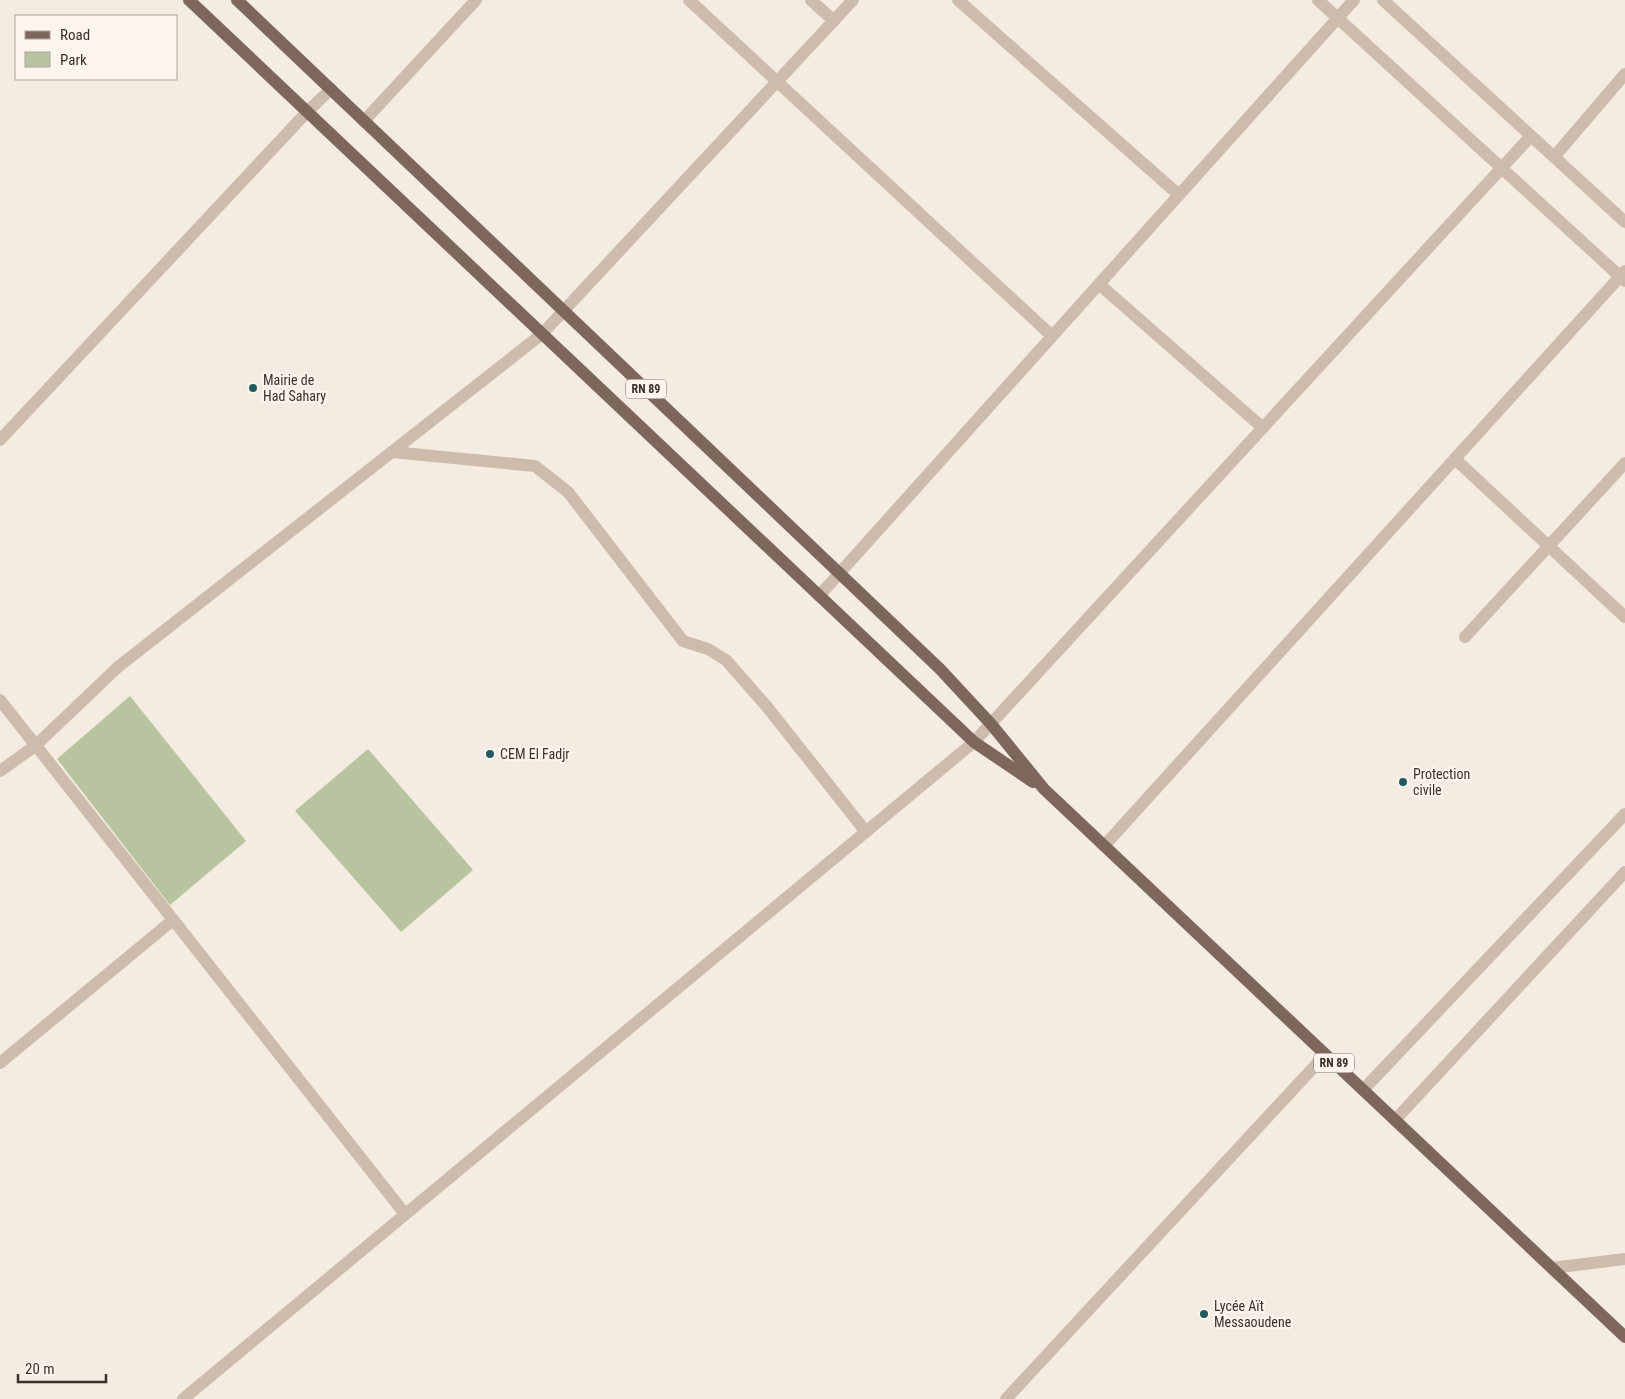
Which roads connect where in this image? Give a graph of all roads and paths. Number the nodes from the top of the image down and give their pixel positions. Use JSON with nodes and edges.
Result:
{"nodes":[{"id":1,"x":190,"y":0,"type":"edge"},
{"id":2,"x":237,"y":0,"type":"edge"},
{"id":3,"x":476,"y":0,"type":"edge"},
{"id":4,"x":689,"y":0,"type":"edge"},
{"id":5,"x":811,"y":0,"type":"edge"},
{"id":6,"x":853,"y":0,"type":"edge"},
{"id":7,"x":958,"y":0,"type":"edge"},
{"id":8,"x":1318,"y":0,"type":"edge"},
{"id":9,"x":1354,"y":0,"type":"edge"},
{"id":10,"x":1383,"y":0,"type":"edge"},
{"id":11,"x":1338,"y":18,"type":"junction"},
{"id":12,"x":834,"y":21,"type":"junction"},
{"id":13,"x":1625,"y":74,"type":"edge"},
{"id":14,"x":777,"y":83,"type":"junction"},
{"id":15,"x":331,"y":89,"type":"junction"},
{"id":16,"x":307,"y":112,"type":"junction"},
{"id":17,"x":364,"y":121,"type":"junction"},
{"id":18,"x":1531,"y":136,"type":"junction"},
{"id":19,"x":1554,"y":157,"type":"junction"},
{"id":20,"x":1502,"y":168,"type":"junction"},
{"id":21,"x":1179,"y":195,"type":"junction"},
{"id":22,"x":1625,"y":222,"type":"edge"},
{"id":23,"x":1623,"y":276,"type":"edge"},
{"id":24,"x":1099,"y":284,"type":"junction"},
{"id":25,"x":564,"y":311,"type":"junction"},
{"id":26,"x":542,"y":334,"type":"junction"},
{"id":27,"x":1052,"y":336,"type":"junction"},
{"id":28,"x":1263,"y":428,"type":"junction"},
{"id":29,"x":0,"y":440,"type":"edge"},
{"id":30,"x":392,"y":452,"type":"junction"},
{"id":31,"x":1455,"y":459,"type":"junction"},
{"id":32,"x":1625,"y":463,"type":"edge"},
{"id":33,"x":1549,"y":546,"type":"junction"},
{"id":34,"x":840,"y":574,"type":"junction"},
{"id":35,"x":819,"y":596,"type":"junction"},
{"id":36,"x":1625,"y":617,"type":"edge"},
{"id":37,"x":1465,"y":637,"type":"dead end"},
{"id":38,"x":0,"y":700,"type":"edge"},
{"id":39,"x":991,"y":724,"type":"junction"},
{"id":40,"x":974,"y":742,"type":"junction"},
{"id":41,"x":35,"y":746,"type":"junction"},
{"id":42,"x":0,"y":771,"type":"edge"},
{"id":43,"x":1044,"y":789,"type":"junction"},
{"id":44,"x":1625,"y":814,"type":"edge"},
{"id":45,"x":866,"y":832,"type":"junction"},
{"id":46,"x":1104,"y":846,"type":"junction"},
{"id":47,"x":1625,"y":872,"type":"edge"},
{"id":48,"x":173,"y":920,"type":"junction"},
{"id":49,"x":1326,"y":1055,"type":"junction"},
{"id":50,"x":0,"y":1063,"type":"edge"},
{"id":51,"x":1363,"y":1090,"type":"junction"},
{"id":52,"x":1395,"y":1120,"type":"junction"},
{"id":53,"x":405,"y":1214,"type":"junction"},
{"id":54,"x":1625,"y":1259,"type":"edge"},
{"id":55,"x":1552,"y":1268,"type":"junction"},
{"id":56,"x":1625,"y":1337,"type":"edge"},
{"id":57,"x":182,"y":1399,"type":"edge"},
{"id":58,"x":1006,"y":1399,"type":"edge"}],
"edges":[{"from":1,"to":16,"type":"main road"},
{"from":2,"to":15,"type":"main road","number":"RN 89"},
{"from":3,"to":17,"type":"street"},
{"from":4,"to":14,"type":"street"},
{"from":5,"to":12,"type":"street"},
{"from":6,"to":12,"type":"street"},
{"from":7,"to":21,"type":"street"},
{"from":8,"to":11,"type":"street"},
{"from":9,"to":11,"type":"street"},
{"from":10,"to":18,"type":"street"},
{"from":11,"to":20,"type":"street"},
{"from":11,"to":21,"type":"street"},
{"from":12,"to":14,"type":"street"},
{"from":13,"to":19,"type":"street"},
{"from":14,"to":25,"type":"street"},
{"from":14,"to":27,"type":"street"},
{"from":15,"to":16,"type":"street"},
{"from":15,"to":17,"type":"main road","number":"RN 89"},
{"from":16,"to":26,"type":"main road"},
{"from":16,"to":29,"type":"street"},
{"from":17,"to":25,"type":"main road","number":"RN 89"},
{"from":18,"to":19,"type":"street"},
{"from":18,"to":20,"type":"street"},
{"from":19,"to":22,"type":"street"},
{"from":20,"to":23,"type":"street"},
{"from":20,"to":28,"type":"street"},
{"from":21,"to":24,"type":"street"},
{"from":23,"to":31,"type":"street"},
{"from":24,"to":27,"type":"street"},
{"from":24,"to":28,"type":"street"},
{"from":25,"to":26,"type":"street"},
{"from":25,"to":34,"type":"main road","number":"RN 89"},
{"from":26,"to":30,"type":"street"},
{"from":26,"to":35,"type":"main road"},
{"from":27,"to":34,"type":"street"},
{"from":28,"to":39,"type":"street"},
{"from":30,"to":41,"type":"street"},
{"from":30,"to":45,"type":"street"},
{"from":31,"to":33,"type":"street"},
{"from":31,"to":46,"type":"street"},
{"from":32,"to":33,"type":"street"},
{"from":33,"to":36,"type":"street"},
{"from":33,"to":37,"type":"street"},
{"from":34,"to":35,"type":"street"},
{"from":34,"to":39,"type":"main road","number":"RN 89"},
{"from":35,"to":40,"type":"main road"},
{"from":38,"to":41,"type":"street"},
{"from":39,"to":40,"type":"street"},
{"from":39,"to":43,"type":"main road","number":"RN 89"},
{"from":40,"to":43,"type":"main road"},
{"from":40,"to":45,"type":"street"},
{"from":41,"to":42,"type":"street"},
{"from":41,"to":48,"type":"street"},
{"from":43,"to":46,"type":"main road","number":"RN 89"},
{"from":44,"to":51,"type":"street"},
{"from":45,"to":53,"type":"street"},
{"from":46,"to":49,"type":"main road","number":"RN 89"},
{"from":47,"to":52,"type":"street"},
{"from":48,"to":50,"type":"street"},
{"from":48,"to":53,"type":"street"},
{"from":49,"to":51,"type":"main road","number":"RN 89"},
{"from":49,"to":58,"type":"street"},
{"from":51,"to":52,"type":"main road","number":"RN 89"},
{"from":52,"to":55,"type":"main road","number":"RN 89"},
{"from":53,"to":57,"type":"street"},
{"from":54,"to":55,"type":"street"},
{"from":55,"to":56,"type":"main road","number":"RN 89"}]}
